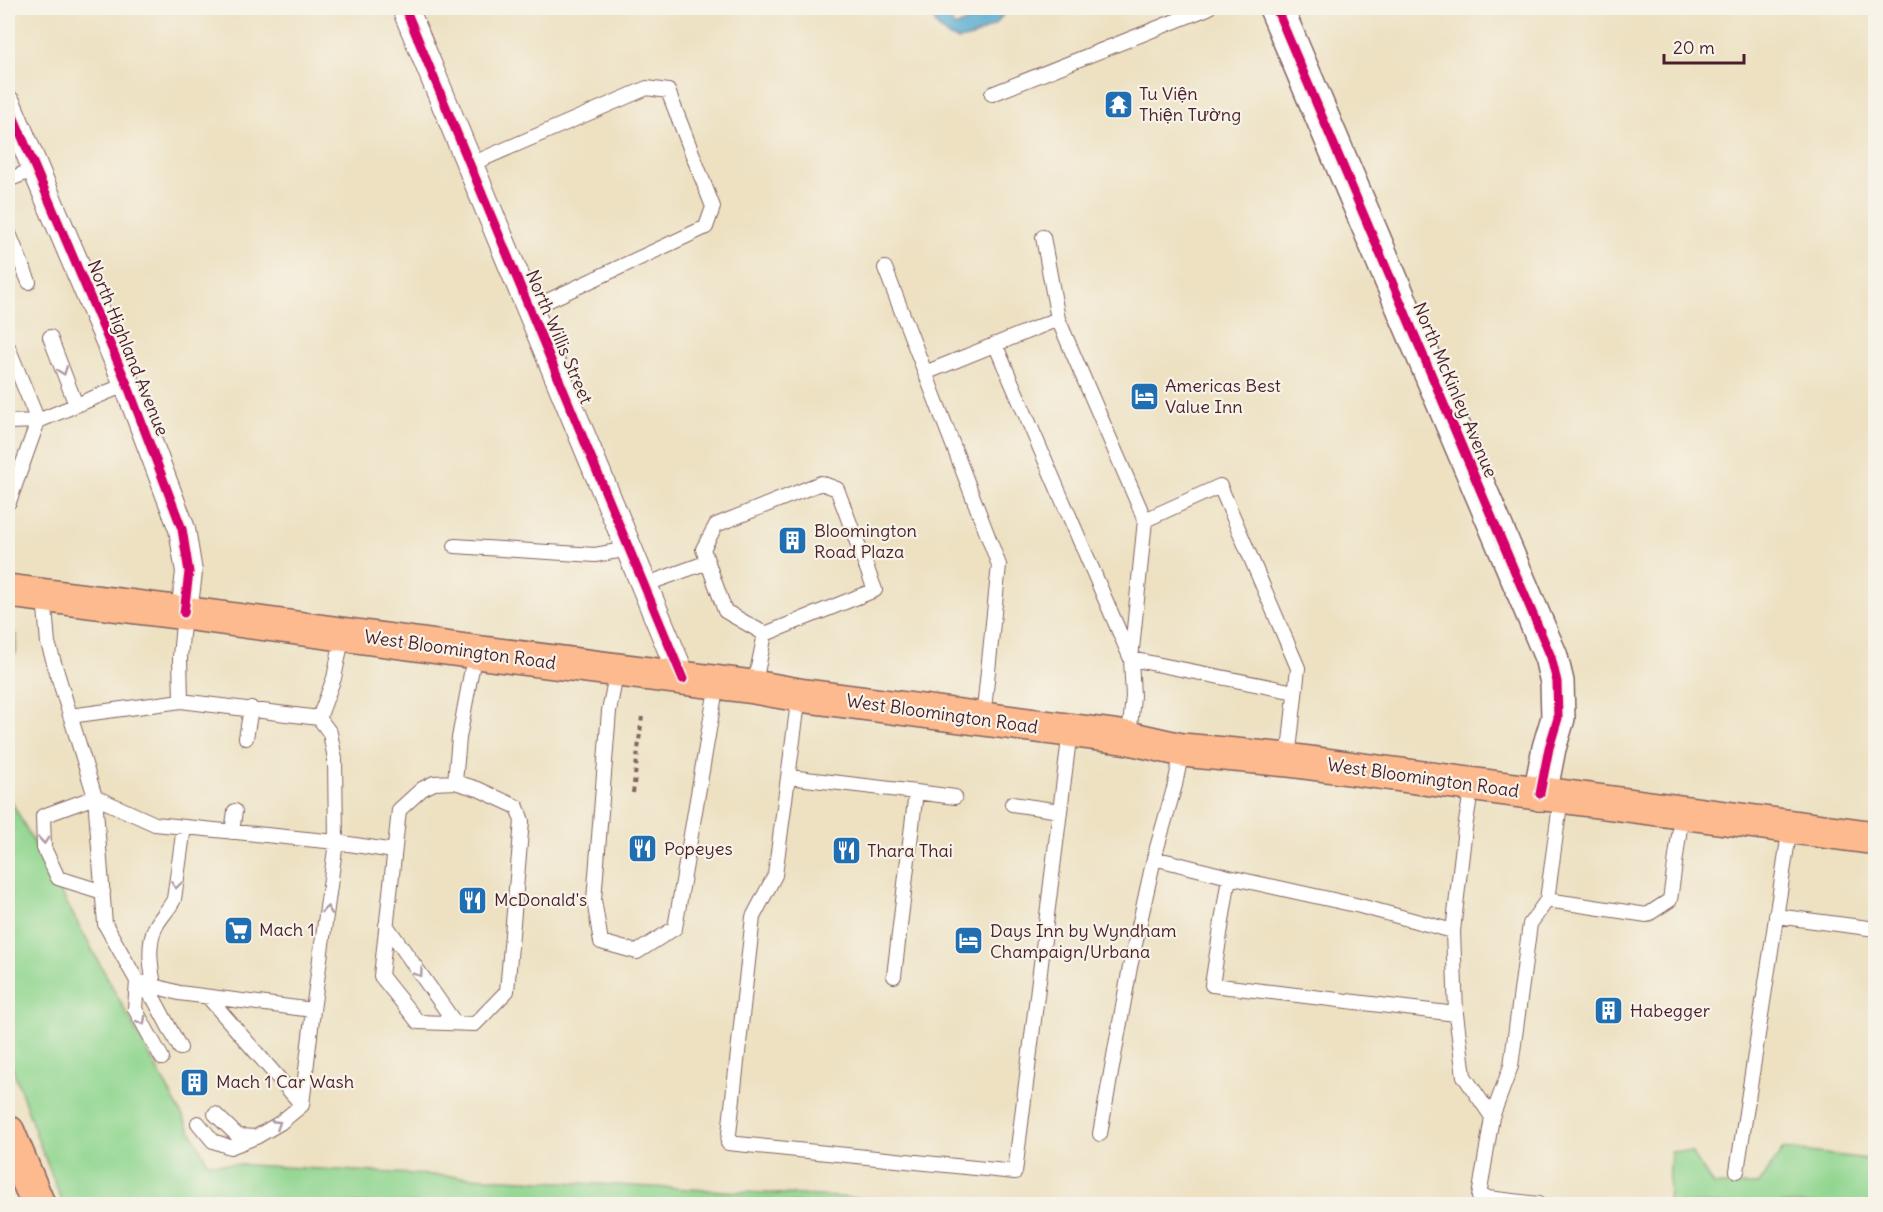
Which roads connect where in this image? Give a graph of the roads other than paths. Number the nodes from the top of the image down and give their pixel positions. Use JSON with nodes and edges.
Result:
{"nodes":[{"id":1,"x":405,"y":8,"type":"edge"},
{"id":2,"x":1208,"y":8,"type":"edge"},
{"id":3,"x":1275,"y":8,"type":"edge"},
{"id":4,"x":992,"y":94,"type":"dead end"},
{"id":5,"x":8,"y":104,"type":"edge"},
{"id":6,"x":469,"y":165,"type":"junction"},
{"id":7,"x":35,"y":169,"type":"junction"},
{"id":8,"x":8,"y":180,"type":"edge"},
{"id":9,"x":8,"y":231,"type":"edge"},
{"id":10,"x":1043,"y":237,"type":"dead end"},
{"id":11,"x":885,"y":268,"type":"dead end"},
{"id":12,"x":29,"y":282,"type":"dead end"},
{"id":13,"x":530,"y":309,"type":"junction"},
{"id":14,"x":1058,"y":319,"type":"junction"},
{"id":15,"x":50,"y":336,"type":"dead end"},
{"id":16,"x":995,"y":344,"type":"junction"},
{"id":17,"x":8,"y":347,"type":"edge"},
{"id":18,"x":8,"y":367,"type":"edge"},
{"id":19,"x":925,"y":372,"type":"junction"},
{"id":20,"x":127,"y":384,"type":"junction"},
{"id":21,"x":26,"y":392,"type":"junction"},
{"id":22,"x":76,"y":405,"type":"junction"},
{"id":23,"x":38,"y":421,"type":"junction"},
{"id":24,"x":8,"y":422,"type":"edge"},
{"id":25,"x":8,"y":505,"type":"edge"},
{"id":26,"x":1144,"y":520,"type":"junction"},
{"id":27,"x":455,"y":546,"type":"dead end"},
{"id":28,"x":629,"y":549,"type":"junction"},
{"id":29,"x":708,"y":562,"type":"junction"},
{"id":30,"x":644,"y":585,"type":"junction"},
{"id":31,"x":8,"y":591,"type":"edge"},
{"id":32,"x":44,"y":596,"type":"junction"},
{"id":33,"x":184,"y":613,"type":"junction"},
{"id":34,"x":343,"y":634,"type":"junction"},
{"id":35,"x":765,"y":634,"type":"junction"},
{"id":36,"x":475,"y":652,"type":"junction"},
{"id":37,"x":1131,"y":659,"type":"junction"},
{"id":38,"x":617,"y":670,"type":"junction"},
{"id":39,"x":683,"y":679,"type":"junction"},
{"id":40,"x":717,"y":683,"type":"junction"},
{"id":41,"x":754,"y":687,"type":"junction"},
{"id":42,"x":1295,"y":692,"type":"junction"},
{"id":43,"x":800,"y":695,"type":"junction"},
{"id":44,"x":181,"y":701,"type":"junction"},
{"id":45,"x":250,"y":708,"type":"junction"},
{"id":46,"x":70,"y":716,"type":"junction"},
{"id":47,"x":319,"y":718,"type":"junction"},
{"id":48,"x":983,"y":719,"type":"junction"},
{"id":49,"x":1070,"y":731,"type":"junction"},
{"id":50,"x":246,"y":738,"type":"dead end"},
{"id":51,"x":1129,"y":738,"type":"junction"},
{"id":52,"x":1182,"y":750,"type":"junction"},
{"id":53,"x":1288,"y":760,"type":"junction"},
{"id":54,"x":789,"y":777,"type":"junction"},
{"id":55,"x":455,"y":782,"type":"junction"},
{"id":56,"x":1472,"y":785,"type":"junction"},
{"id":57,"x":916,"y":792,"type":"junction"},
{"id":58,"x":1551,"y":795,"type":"junction"},
{"id":59,"x":956,"y":796,"type":"dead end"},
{"id":60,"x":95,"y":797,"type":"junction"},
{"id":61,"x":1012,"y":804,"type":"dead end"},
{"id":62,"x":236,"y":811,"type":"dead end"},
{"id":63,"x":1060,"y":811,"type":"junction"},
{"id":64,"x":1682,"y":813,"type":"junction"},
{"id":65,"x":184,"y":827,"type":"junction"},
{"id":66,"x":1790,"y":827,"type":"junction"},
{"id":67,"x":231,"y":832,"type":"junction"},
{"id":68,"x":1875,"y":838,"type":"edge"},
{"id":69,"x":336,"y":842,"type":"junction"},
{"id":70,"x":394,"y":850,"type":"junction"},
{"id":71,"x":1154,"y":858,"type":"junction"},
{"id":72,"x":1229,"y":877,"type":"junction"},
{"id":73,"x":103,"y":891,"type":"junction"},
{"id":74,"x":1547,"y":900,"type":"junction"},
{"id":75,"x":1776,"y":916,"type":"junction"},
{"id":76,"x":386,"y":925,"type":"junction"},
{"id":77,"x":1875,"y":929,"type":"edge"},
{"id":78,"x":1454,"y":931,"type":"junction"},
{"id":79,"x":894,"y":976,"type":"dead end"},
{"id":80,"x":137,"y":981,"type":"junction"},
{"id":81,"x":154,"y":986,"type":"junction"},
{"id":82,"x":208,"y":997,"type":"junction"},
{"id":83,"x":313,"y":1010,"type":"junction"},
{"id":84,"x":1456,"y":1014,"type":"junction"},
{"id":85,"x":455,"y":1023,"type":"junction"},
{"id":86,"x":180,"y":1048,"type":"dead end"},
{"id":87,"x":162,"y":1058,"type":"dead end"},
{"id":88,"x":302,"y":1105,"type":"junction"},
{"id":89,"x":215,"y":1114,"type":"dead end"},
{"id":90,"x":1492,"y":1117,"type":"junction"},
{"id":91,"x":198,"y":1123,"type":"dead end"},
{"id":92,"x":8,"y":1131,"type":"edge"},
{"id":93,"x":1100,"y":1134,"type":"dead end"},
{"id":94,"x":256,"y":1137,"type":"junction"},
{"id":95,"x":1737,"y":1171,"type":"dead end"},
{"id":96,"x":38,"y":1204,"type":"edge"},
{"id":97,"x":1539,"y":1204,"type":"edge"}],
"edges":[{"from":1,"to":6,"type":"street","name":"North Willis Street"},
{"from":2,"to":4,"type":"lane"},
{"from":3,"to":58,"type":"street","name":"North McKinley Avenue"},
{"from":5,"to":7,"type":"street","name":"North Highland Avenue"},
{"from":6,"to":13,"type":"street","name":"North Willis Street"},
{"from":6,"to":13,"type":"lane"},
{"from":7,"to":8,"type":"lane"},
{"from":7,"to":20,"type":"street","name":"North Highland Avenue"},
{"from":9,"to":12,"type":"lane"},
{"from":10,"to":14,"type":"lane"},
{"from":11,"to":19,"type":"lane"},
{"from":13,"to":28,"type":"street","name":"North Willis Street"},
{"from":14,"to":16,"type":"lane"},
{"from":14,"to":26,"type":"lane"},
{"from":15,"to":22,"type":"lane","one_way":true},
{"from":16,"to":19,"type":"lane"},
{"from":16,"to":37,"type":"lane"},
{"from":17,"to":21,"type":"lane"},
{"from":18,"to":21,"type":"lane"},
{"from":19,"to":48,"type":"lane"},
{"from":20,"to":22,"type":"lane"},
{"from":20,"to":33,"type":"street","name":"North Highland Avenue"},
{"from":21,"to":23,"type":"lane"},
{"from":22,"to":23,"type":"lane"},
{"from":23,"to":24,"type":"lane"},
{"from":23,"to":25,"type":"lane"},
{"from":26,"to":37,"type":"lane"},
{"from":26,"to":42,"type":"lane"},
{"from":27,"to":28,"type":"lane"},
{"from":28,"to":30,"type":"street","name":"North Willis Street"},
{"from":29,"to":30,"type":"lane"},
{"from":29,"to":35,"type":"lane"},
{"from":29,"to":35,"type":"lane"},
{"from":30,"to":39,"type":"street","name":"North Willis Street"},
{"from":31,"to":32,"type":"main road","name":"West Bloomington Road"},
{"from":32,"to":33,"type":"main road","name":"West Bloomington Road"},
{"from":32,"to":46,"type":"lane"},
{"from":33,"to":34,"type":"main road","name":"West Bloomington Road"},
{"from":33,"to":44,"type":"lane"},
{"from":34,"to":36,"type":"main road","name":"West Bloomington Road"},
{"from":34,"to":47,"type":"lane"},
{"from":35,"to":41,"type":"lane"},
{"from":36,"to":38,"type":"main road","name":"West Bloomington Road"},
{"from":36,"to":55,"type":"lane"},
{"from":37,"to":42,"type":"lane"},
{"from":37,"to":51,"type":"lane"},
{"from":38,"to":39,"type":"main road","name":"West Bloomington Road"},
{"from":38,"to":40,"type":"lane"},
{"from":39,"to":40,"type":"main road","name":"West Bloomington Road"},
{"from":40,"to":41,"type":"main road","name":"West Bloomington Road"},
{"from":41,"to":43,"type":"main road","name":"West Bloomington Road"},
{"from":42,"to":53,"type":"lane"},
{"from":43,"to":48,"type":"main road","name":"West Bloomington Road"},
{"from":43,"to":54,"type":"lane"},
{"from":44,"to":45,"type":"lane"},
{"from":44,"to":46,"type":"lane"},
{"from":45,"to":47,"type":"lane"},
{"from":45,"to":50,"type":"lane"},
{"from":46,"to":60,"type":"lane"},
{"from":47,"to":69,"type":"lane"},
{"from":48,"to":49,"type":"main road","name":"West Bloomington Road"},
{"from":49,"to":51,"type":"main road","name":"West Bloomington Road"},
{"from":49,"to":63,"type":"lane"},
{"from":51,"to":52,"type":"main road","name":"West Bloomington Road"},
{"from":52,"to":53,"type":"main road","name":"West Bloomington Road"},
{"from":52,"to":71,"type":"lane"},
{"from":53,"to":56,"type":"main road","name":"West Bloomington Road"},
{"from":54,"to":57,"type":"lane"},
{"from":54,"to":63,"type":"lane"},
{"from":55,"to":70,"type":"lane"},
{"from":55,"to":85,"type":"lane"},
{"from":56,"to":58,"type":"main road","name":"West Bloomington Road"},
{"from":56,"to":78,"type":"lane"},
{"from":57,"to":59,"type":"lane"},
{"from":57,"to":79,"type":"lane"},
{"from":58,"to":64,"type":"main road","name":"West Bloomington Road"},
{"from":58,"to":74,"type":"lane"},
{"from":60,"to":65,"type":"lane"},
{"from":60,"to":73,"type":"lane"},
{"from":60,"to":73,"type":"lane","one_way":true},
{"from":61,"to":63,"type":"lane"},
{"from":62,"to":67,"type":"lane"},
{"from":64,"to":66,"type":"main road","name":"West Bloomington Road"},
{"from":64,"to":74,"type":"lane"},
{"from":65,"to":67,"type":"lane"},
{"from":65,"to":81,"type":"lane","one_way":true},
{"from":66,"to":68,"type":"main road","name":"West Bloomington Road"},
{"from":66,"to":75,"type":"lane"},
{"from":67,"to":69,"type":"lane"},
{"from":69,"to":70,"type":"lane"},
{"from":83,"to":69,"type":"lane","one_way":true},
{"from":70,"to":76,"type":"lane"},
{"from":71,"to":72,"type":"lane"},
{"from":71,"to":93,"type":"lane"},
{"from":72,"to":78,"type":"lane"},
{"from":72,"to":84,"type":"lane"},
{"from":73,"to":80,"type":"lane"},
{"from":74,"to":90,"type":"lane"},
{"from":75,"to":77,"type":"lane"},
{"from":75,"to":95,"type":"lane"},
{"from":76,"to":85,"type":"lane","one_way":true},
{"from":76,"to":85,"type":"lane"},
{"from":78,"to":84,"type":"lane"},
{"from":80,"to":81,"type":"lane"},
{"from":80,"to":86,"type":"lane"},
{"from":80,"to":87,"type":"lane","one_way":true},
{"from":81,"to":82,"type":"lane"},
{"from":82,"to":83,"type":"lane"},
{"from":82,"to":88,"type":"lane"},
{"from":83,"to":88,"type":"lane"},
{"from":84,"to":90,"type":"lane"},
{"from":94,"to":88,"type":"lane","one_way":true},
{"from":89,"to":94,"type":"lane"},
{"from":90,"to":97,"type":"lane"},
{"from":91,"to":94,"type":"lane"},
{"from":92,"to":96,"type":"main road"}]}
